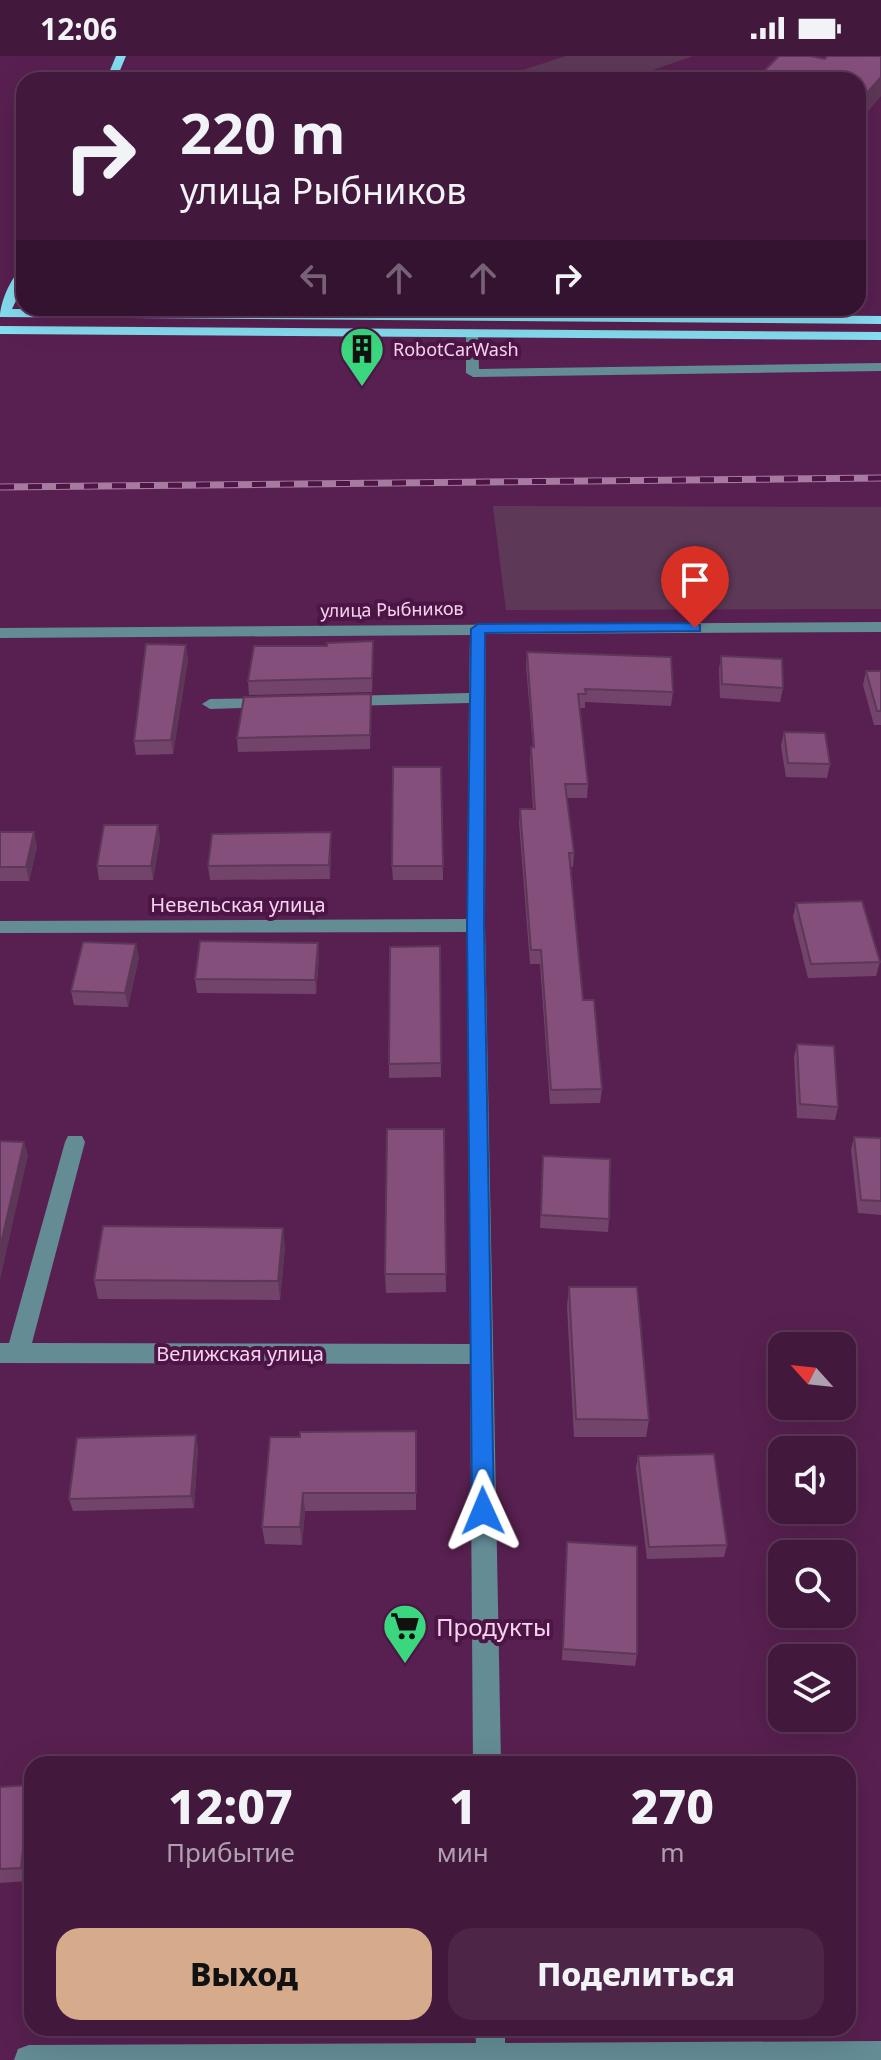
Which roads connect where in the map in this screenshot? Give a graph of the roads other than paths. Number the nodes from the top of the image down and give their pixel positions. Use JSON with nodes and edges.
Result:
{"nodes":[{"id":1,"x":16,"y":286,"type":"edge"},
{"id":2,"x":2,"y":313,"type":"edge"},
{"id":3,"x":814,"y":316,"type":"edge"},
{"id":4,"x":881,"y":320,"type":"edge"},
{"id":5,"x":0,"y":330,"type":"edge"},
{"id":6,"x":472,"y":333,"type":"junction"},
{"id":7,"x":881,"y":336,"type":"edge"},
{"id":8,"x":881,"y":367,"type":"edge"},
{"id":9,"x":881,"y":627,"type":"edge"},
{"id":10,"x":478,"y":629,"type":"junction"},
{"id":11,"x":0,"y":633,"type":"edge"},
{"id":12,"x":477,"y":698,"type":"junction"},
{"id":13,"x":289,"y":702,"type":"edge"},
{"id":14,"x":320,"y":702,"type":"edge"},
{"id":15,"x":210,"y":704,"type":"dead end"},
{"id":16,"x":476,"y":925,"type":"junction"},
{"id":17,"x":0,"y":927,"type":"edge"},
{"id":18,"x":75,"y":1142,"type":"dead end"},
{"id":19,"x":9,"y":1353,"type":"edge"},
{"id":20,"x":481,"y":1354,"type":"junction"},
{"id":21,"x":487,"y":1756,"type":"edge"},
{"id":22,"x":490,"y":2036,"type":"edge"},
{"id":23,"x":881,"y":2056,"type":"edge"},
{"id":24,"x":491,"y":2058,"type":"edge"},
{"id":25,"x":652,"y":2059,"type":"edge"},
{"id":26,"x":29,"y":2060,"type":"edge"}],
"edges":[{"from":1,"to":2,"type":"main road"},
{"from":3,"to":4,"type":"main road"},
{"from":5,"to":6,"type":"main road"},
{"from":6,"to":7,"type":"main road"},
{"from":6,"to":8,"type":"street"},
{"from":9,"to":10,"type":"street","name":"улица Рыбников"},
{"from":10,"to":11,"type":"street","name":"улица Рыбников"},
{"from":10,"to":12,"type":"street"},
{"from":12,"to":14,"type":"street"},
{"from":12,"to":16,"type":"street"},
{"from":13,"to":15,"type":"street"},
{"from":16,"to":17,"type":"street","name":"Невельская улица"},
{"from":16,"to":20,"type":"street"},
{"from":18,"to":19,"type":"street"},
{"from":19,"to":20,"type":"street","name":"Велижская улица"},
{"from":20,"to":21,"type":"street"},
{"from":22,"to":24,"type":"street"},
{"from":23,"to":25,"type":"street"},
{"from":24,"to":25,"type":"street"},
{"from":24,"to":26,"type":"street"}]}
